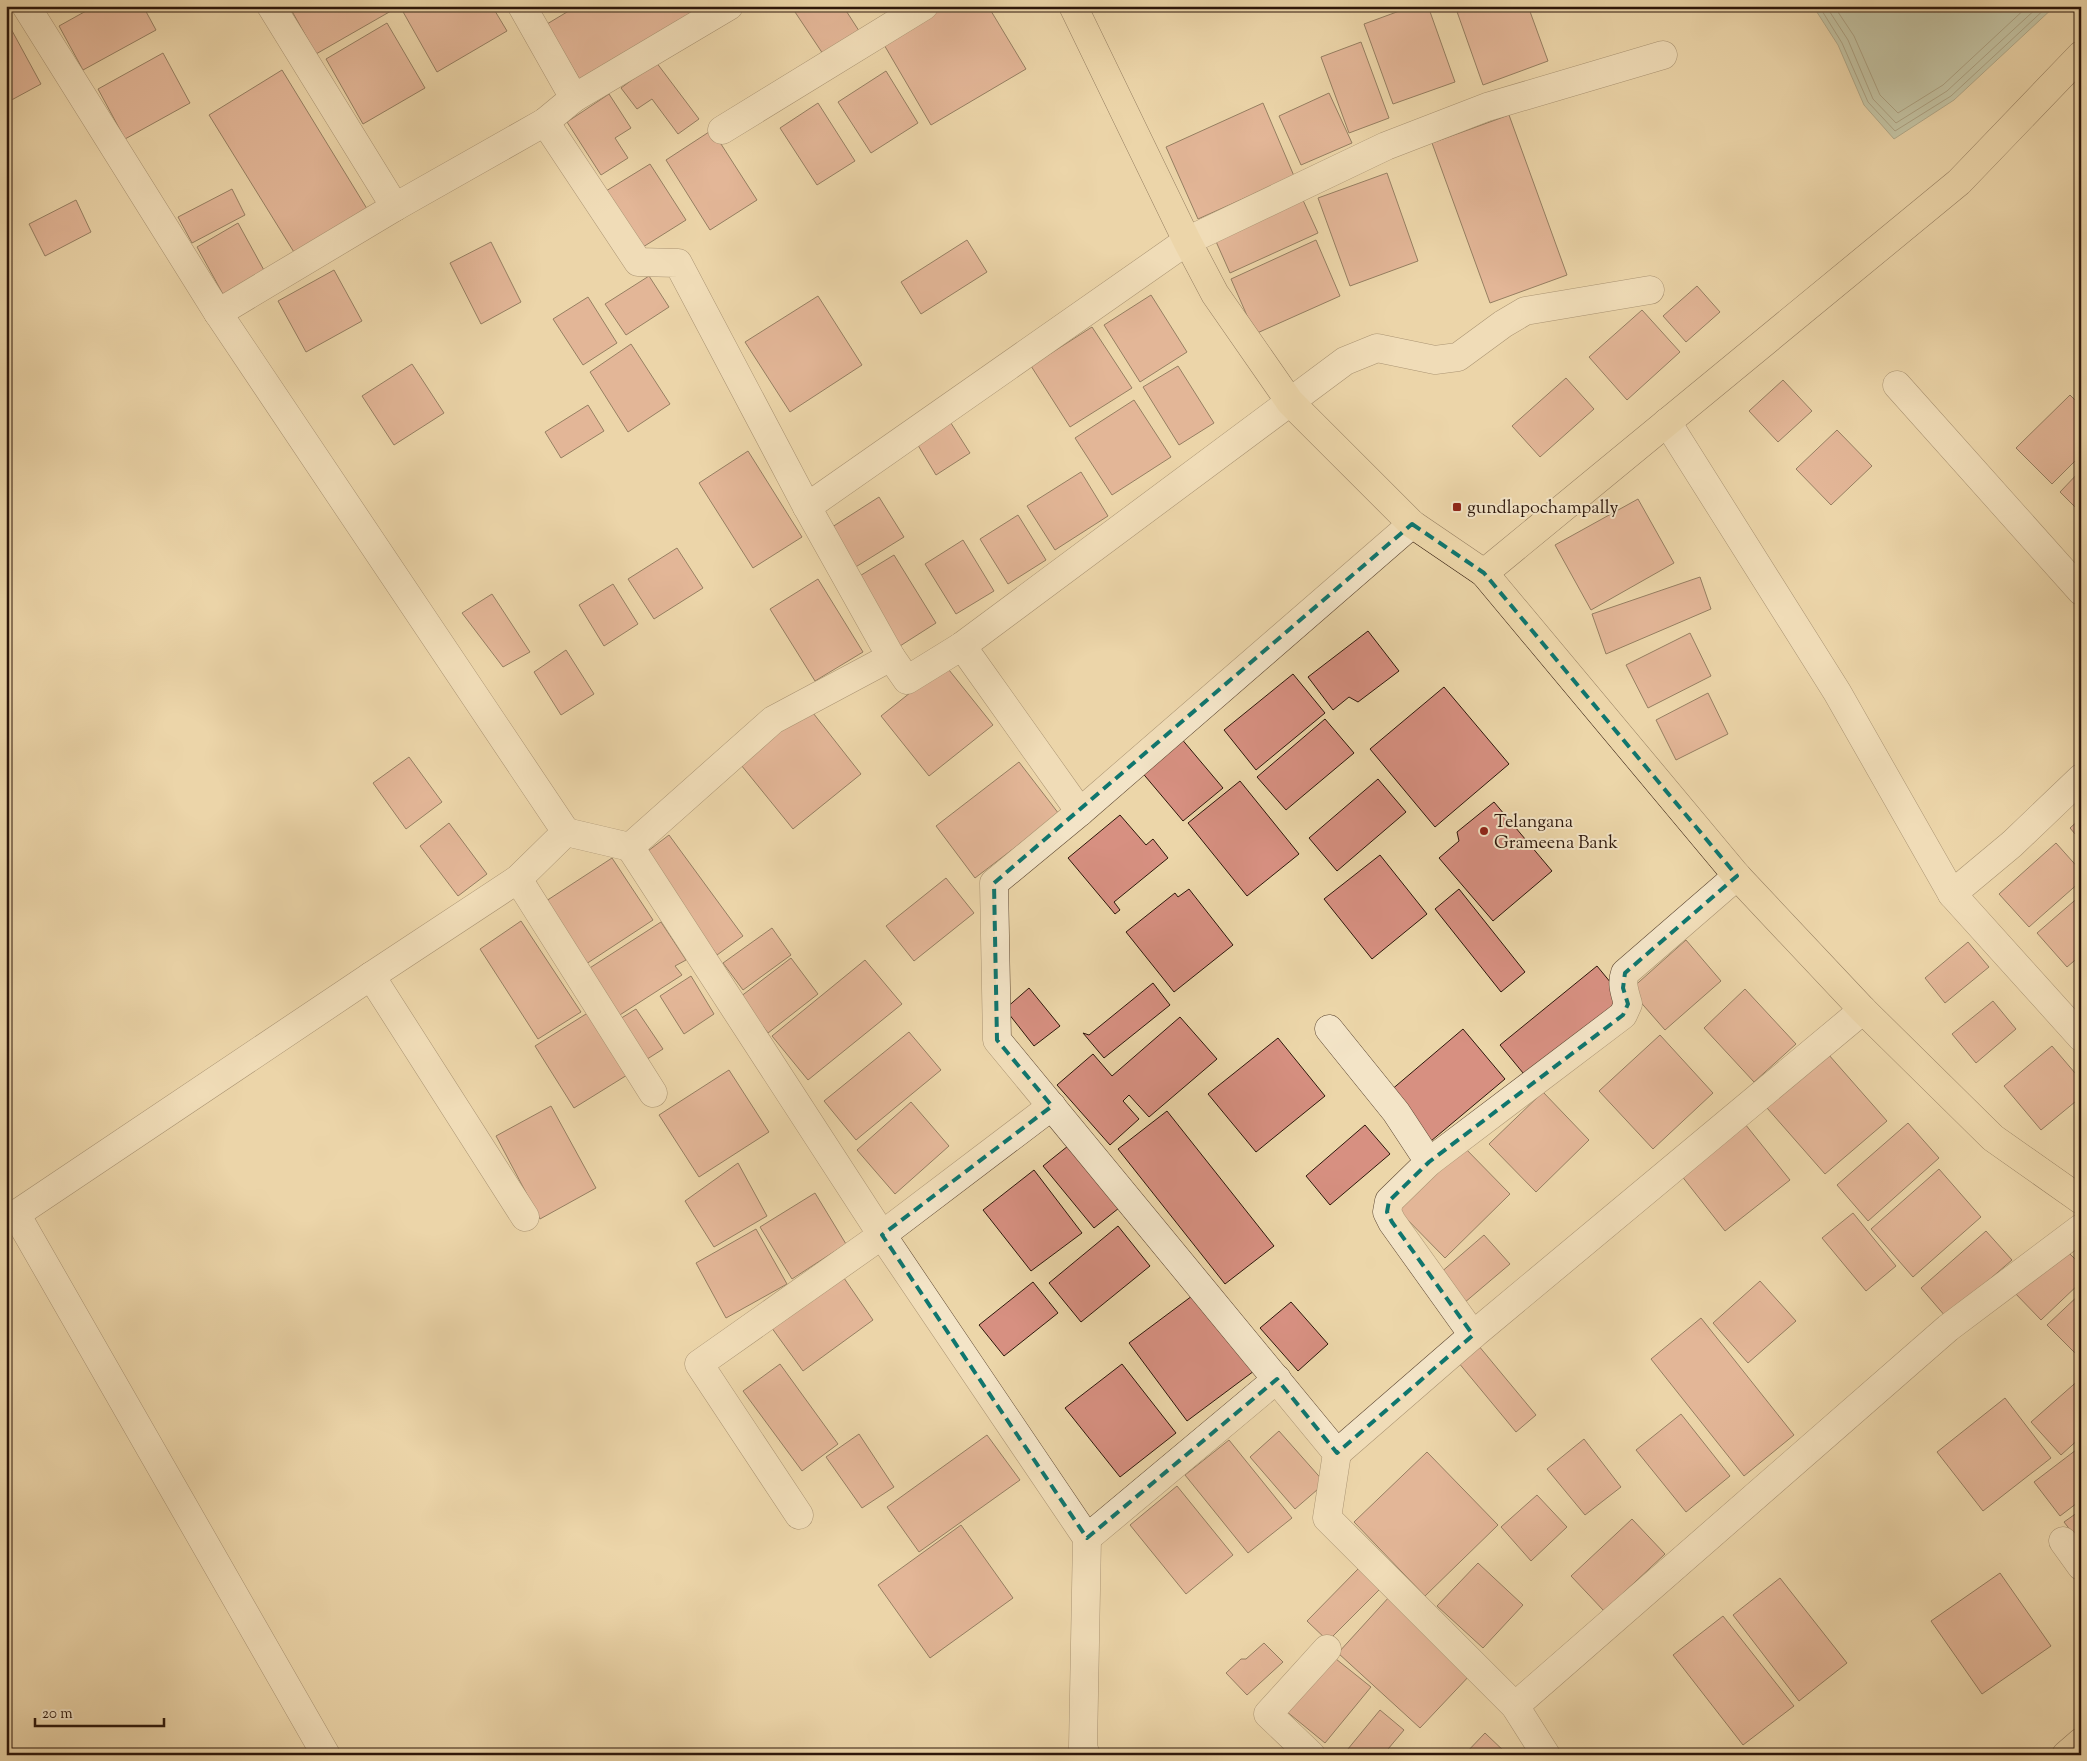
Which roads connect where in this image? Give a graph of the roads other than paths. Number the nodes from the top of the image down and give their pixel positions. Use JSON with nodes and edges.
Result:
{"nodes":[{"id":1,"x":26,"y":6,"type":"edge"},
{"id":2,"x":271,"y":6,"type":"edge"},
{"id":3,"x":522,"y":6,"type":"edge"},
{"id":4,"x":729,"y":6,"type":"edge"},
{"id":5,"x":924,"y":6,"type":"edge"},
{"id":6,"x":1073,"y":6,"type":"edge"},
{"id":7,"x":1663,"y":55,"type":"dead end"},
{"id":8,"x":2081,"y":55,"type":"edge"},
{"id":9,"x":574,"y":98,"type":"junction"},
{"id":10,"x":545,"y":122,"type":"junction"},
{"id":11,"x":722,"y":130,"type":"dead end"},
{"id":12,"x":395,"y":208,"type":"junction"},
{"id":13,"x":1187,"y":241,"type":"junction"},
{"id":14,"x":1650,"y":290,"type":"dead end"},
{"id":15,"x":218,"y":313,"type":"junction"},
{"id":16,"x":1897,"y":385,"type":"dead end"},
{"id":17,"x":1290,"y":402,"type":"junction"},
{"id":18,"x":1667,"y":422,"type":"junction"},
{"id":19,"x":807,"y":507,"type":"junction"},
{"id":20,"x":1412,"y":524,"type":"junction"},
{"id":21,"x":1484,"y":573,"type":"junction"},
{"id":22,"x":2081,"y":591,"type":"edge"},
{"id":23,"x":962,"y":646,"type":"junction"},
{"id":24,"x":890,"y":657,"type":"junction"},
{"id":25,"x":2081,"y":778,"type":"edge"},
{"id":26,"x":1080,"y":812,"type":"junction"},
{"id":27,"x":566,"y":832,"type":"junction"},
{"id":28,"x":630,"y":847,"type":"junction"},
{"id":29,"x":1737,"y":876,"type":"junction"},
{"id":30,"x":518,"y":879,"type":"junction"},
{"id":31,"x":1952,"y":894,"type":"junction"},
{"id":32,"x":371,"y":976,"type":"junction"},
{"id":33,"x":1863,"y":1010,"type":"junction"},
{"id":34,"x":1329,"y":1029,"type":"dead end"},
{"id":35,"x":2081,"y":1038,"type":"edge"},
{"id":36,"x":653,"y":1093,"type":"dead end"},
{"id":37,"x":1052,"y":1106,"type":"junction"},
{"id":38,"x":1430,"y":1162,"type":"junction"},
{"id":39,"x":2081,"y":1200,"type":"edge"},
{"id":40,"x":11,"y":1217,"type":"edge"},
{"id":41,"x":525,"y":1217,"type":"dead end"},
{"id":42,"x":2081,"y":1228,"type":"edge"},
{"id":43,"x":882,"y":1236,"type":"junction"},
{"id":44,"x":1473,"y":1335,"type":"junction"},
{"id":45,"x":1277,"y":1379,"type":"junction"},
{"id":46,"x":1337,"y":1453,"type":"junction"},
{"id":47,"x":799,"y":1515,"type":"dead end"},
{"id":48,"x":1087,"y":1538,"type":"junction"},
{"id":49,"x":2063,"y":1541,"type":"dead end"},
{"id":50,"x":2081,"y":1566,"type":"edge"},
{"id":51,"x":1327,"y":1649,"type":"dead end"},
{"id":52,"x":1516,"y":1706,"type":"junction"},
{"id":53,"x":2081,"y":1742,"type":"edge"},
{"id":54,"x":1079,"y":1752,"type":"edge"},
{"id":55,"x":326,"y":1755,"type":"edge"},
{"id":56,"x":1311,"y":1755,"type":"edge"},
{"id":57,"x":1546,"y":1755,"type":"edge"},
{"id":58,"x":2066,"y":1755,"type":"edge"}],
"edges":[{"from":1,"to":15,"type":"street"},
{"from":2,"to":12,"type":"street"},
{"from":3,"to":9,"type":"street"},
{"from":4,"to":9,"type":"street"},
{"from":5,"to":11,"type":"street"},
{"from":6,"to":13,"type":"main road"},
{"from":7,"to":13,"type":"street"},
{"from":8,"to":18,"type":"main road"},
{"from":9,"to":10,"type":"street"},
{"from":10,"to":12,"type":"street"},
{"from":10,"to":19,"type":"street"},
{"from":12,"to":15,"type":"street"},
{"from":13,"to":17,"type":"main road"},
{"from":13,"to":19,"type":"street"},
{"from":14,"to":17,"type":"street"},
{"from":15,"to":27,"type":"street"},
{"from":16,"to":22,"type":"street"},
{"from":17,"to":20,"type":"main road"},
{"from":17,"to":23,"type":"street"},
{"from":18,"to":21,"type":"main road"},
{"from":18,"to":31,"type":"street"},
{"from":19,"to":24,"type":"street"},
{"from":20,"to":21,"type":"main road"},
{"from":20,"to":26,"type":"street"},
{"from":21,"to":29,"type":"main road"},
{"from":23,"to":24,"type":"street"},
{"from":23,"to":26,"type":"street"},
{"from":24,"to":28,"type":"street"},
{"from":25,"to":31,"type":"street"},
{"from":26,"to":37,"type":"street"},
{"from":27,"to":28,"type":"street"},
{"from":27,"to":30,"type":"street"},
{"from":28,"to":43,"type":"street"},
{"from":29,"to":33,"type":"main road"},
{"from":29,"to":38,"type":"street"},
{"from":30,"to":32,"type":"street"},
{"from":30,"to":36,"type":"street"},
{"from":31,"to":35,"type":"street"},
{"from":32,"to":40,"type":"street"},
{"from":32,"to":41,"type":"street"},
{"from":33,"to":39,"type":"main road"},
{"from":33,"to":44,"type":"street"},
{"from":34,"to":38,"type":"street"},
{"from":37,"to":43,"type":"street"},
{"from":37,"to":45,"type":"street"},
{"from":38,"to":44,"type":"street"},
{"from":40,"to":55,"type":"street"},
{"from":42,"to":52,"type":"street"},
{"from":43,"to":47,"type":"street"},
{"from":43,"to":48,"type":"street"},
{"from":44,"to":46,"type":"street"},
{"from":45,"to":46,"type":"street"},
{"from":45,"to":48,"type":"street"},
{"from":46,"to":52,"type":"street"},
{"from":48,"to":54,"type":"street"},
{"from":49,"to":50,"type":"street"},
{"from":51,"to":56,"type":"street"},
{"from":52,"to":57,"type":"street"},
{"from":53,"to":58,"type":"main road"}]}
